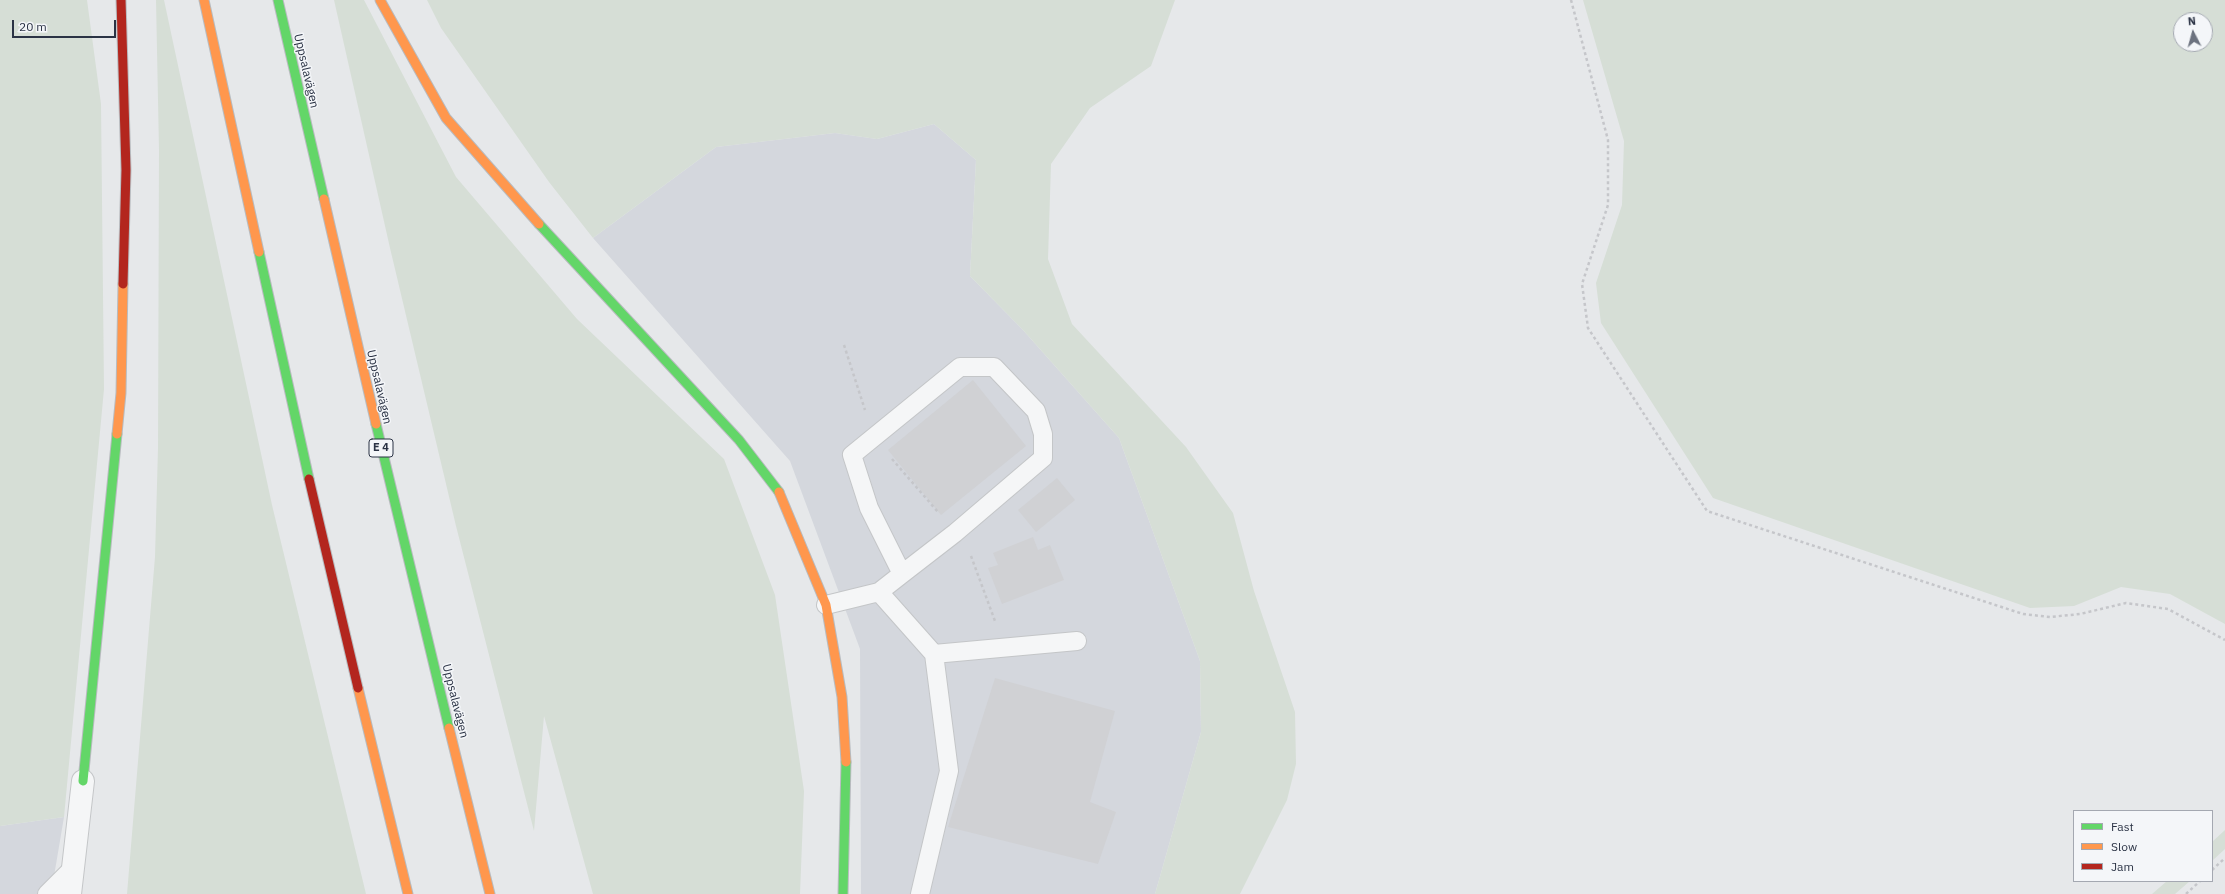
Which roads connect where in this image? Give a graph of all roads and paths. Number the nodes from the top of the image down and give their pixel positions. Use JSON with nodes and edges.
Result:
{"nodes":[{"id":1,"x":121,"y":0,"type":"edge"},
{"id":2,"x":204,"y":0,"type":"edge"},
{"id":3,"x":278,"y":0,"type":"edge"},
{"id":4,"x":380,"y":0,"type":"edge"},
{"id":5,"x":1571,"y":0,"type":"edge"},
{"id":6,"x":844,"y":345,"type":"dead end"},
{"id":7,"x":873,"y":437,"type":"junction"},
{"id":8,"x":955,"y":533,"type":"junction"},
{"id":9,"x":902,"y":574,"type":"junction"},
{"id":10,"x":880,"y":592,"type":"junction"},
{"id":11,"x":826,"y":605,"type":"junction"},
{"id":12,"x":2225,"y":640,"type":"edge"},
{"id":13,"x":1077,"y":641,"type":"dead end"},
{"id":14,"x":1005,"y":647,"type":"junction"},
{"id":15,"x":934,"y":654,"type":"junction"},
{"id":16,"x":83,"y":781,"type":"joint"},
{"id":17,"x":2225,"y":858,"type":"edge"},
{"id":18,"x":73,"y":868,"type":"junction"},
{"id":19,"x":2213,"y":869,"type":"edge"},
{"id":20,"x":2199,"y":882,"type":"edge"},
{"id":21,"x":47,"y":894,"type":"edge"},
{"id":22,"x":70,"y":894,"type":"edge"},
{"id":23,"x":408,"y":894,"type":"edge"},
{"id":24,"x":490,"y":894,"type":"edge"},
{"id":25,"x":843,"y":894,"type":"edge"},
{"id":26,"x":920,"y":894,"type":"edge"},
{"id":27,"x":2186,"y":894,"type":"edge"}],
"edges":[{"from":1,"to":16,"type":"highway"},
{"from":2,"to":23,"type":"highway"},
{"from":3,"to":24,"type":"highway","name":"Uppsalavägen","number":"E 4"},
{"from":4,"to":11,"type":"highway"},
{"from":5,"to":12,"type":"path"},
{"from":6,"to":7,"type":"path"},
{"from":7,"to":8,"type":"path"},
{"from":7,"to":8,"type":"lane"},
{"from":7,"to":9,"type":"lane"},
{"from":8,"to":9,"type":"lane"},
{"from":8,"to":14,"type":"path"},
{"from":9,"to":10,"type":"lane"},
{"from":10,"to":11,"type":"lane"},
{"from":10,"to":15,"type":"lane"},
{"from":11,"to":25,"type":"highway"},
{"from":13,"to":14,"type":"lane"},
{"from":14,"to":15,"type":"lane"},
{"from":15,"to":26,"type":"lane"},
{"from":16,"to":18,"type":"street"},
{"from":17,"to":19,"type":"path"},
{"from":18,"to":21,"type":"lane"},
{"from":18,"to":22,"type":"street"},
{"from":20,"to":27,"type":"path"}]}
